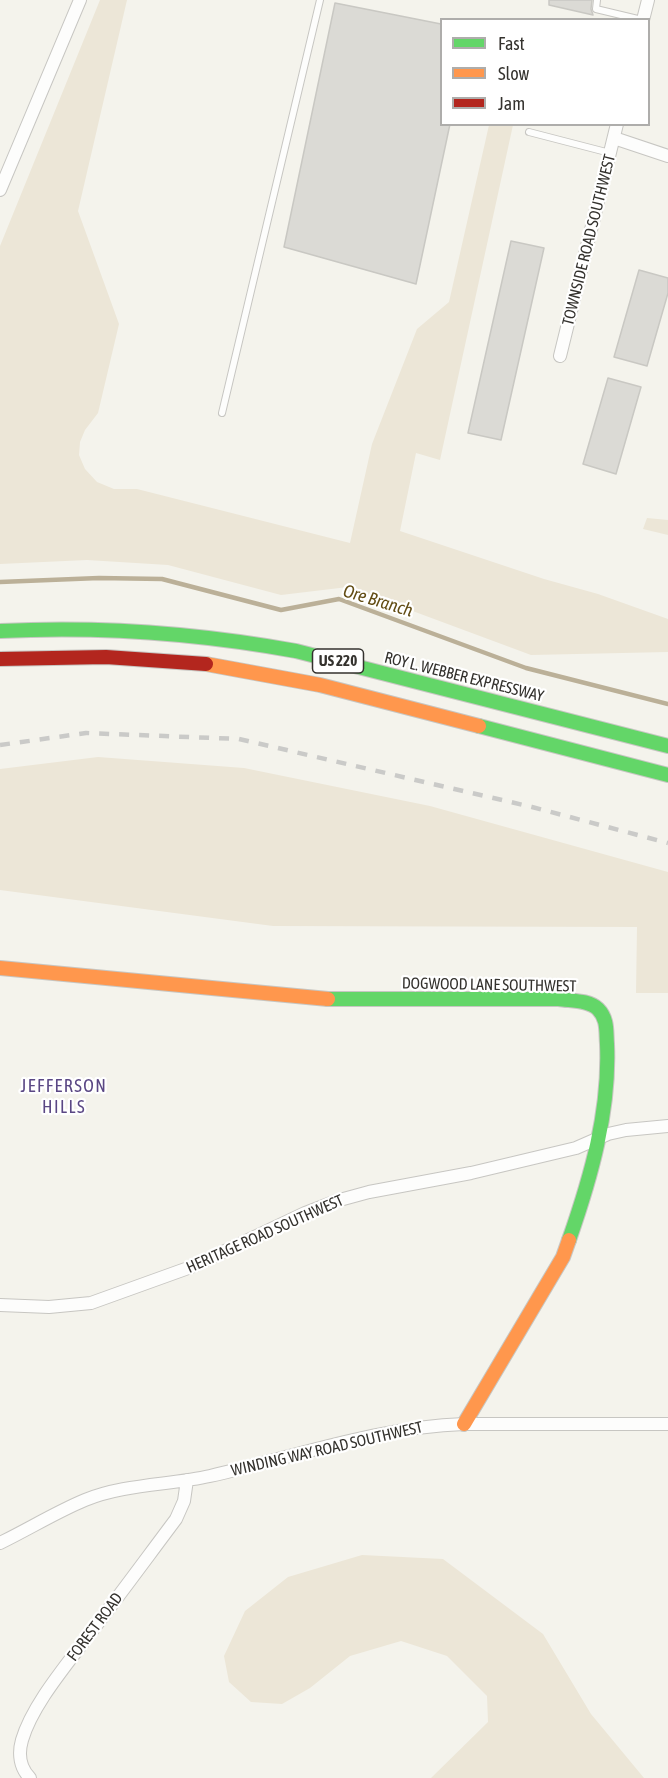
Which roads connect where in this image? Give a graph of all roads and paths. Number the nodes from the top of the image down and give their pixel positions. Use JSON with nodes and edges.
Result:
{"nodes":[{"id":1,"x":80,"y":0,"type":"edge"},
{"id":2,"x":320,"y":0,"type":"edge"},
{"id":3,"x":597,"y":0,"type":"edge"},
{"id":4,"x":648,"y":0,"type":"edge"},
{"id":5,"x":634,"y":18,"type":"edge"},
{"id":6,"x":644,"y":18,"type":"edge"},
{"id":7,"x":617,"y":126,"type":"edge"},
{"id":8,"x":529,"y":132,"type":"dead end"},
{"id":9,"x":614,"y":138,"type":"junction"},
{"id":10,"x":610,"y":153,"type":"junction"},
{"id":11,"x":668,"y":156,"type":"edge"},
{"id":12,"x":0,"y":190,"type":"edge"},
{"id":13,"x":560,"y":356,"type":"dead end"},
{"id":14,"x":222,"y":413,"type":"dead end"},
{"id":15,"x":0,"y":631,"type":"edge"},
{"id":16,"x":0,"y":659,"type":"edge"},
{"id":17,"x":668,"y":746,"type":"edge"},
{"id":18,"x":668,"y":775,"type":"edge"},
{"id":19,"x":0,"y":968,"type":"edge"},
{"id":20,"x":668,"y":1126,"type":"edge"},
{"id":21,"x":600,"y":1138,"type":"junction"},
{"id":22,"x":0,"y":1305,"type":"edge"},
{"id":23,"x":464,"y":1424,"type":"junction"},
{"id":24,"x":668,"y":1424,"type":"edge"},
{"id":25,"x":187,"y":1480,"type":"junction"},
{"id":26,"x":0,"y":1543,"type":"edge"},
{"id":27,"x":30,"y":1778,"type":"edge"}],
"edges":[{"from":1,"to":12,"type":"street"},
{"from":2,"to":14,"type":"lane"},
{"from":3,"to":5,"type":"lane"},
{"from":4,"to":6,"type":"street"},
{"from":7,"to":9,"type":"street","name":"TOWNSIDE ROAD SOUTHWEST"},
{"from":8,"to":10,"type":"lane"},
{"from":9,"to":10,"type":"street","name":"TOWNSIDE ROAD SOUTHWEST"},
{"from":9,"to":11,"type":"street"},
{"from":10,"to":13,"type":"street","name":"TOWNSIDE ROAD SOUTHWEST"},
{"from":15,"to":17,"type":"main road","name":"ROY L. WEBBER EXPRESSWAY","number":"US 220"},
{"from":16,"to":18,"type":"main road","number":"US 220"},
{"from":19,"to":21,"type":"main road","name":"DOGWOOD LANE SOUTHWEST"},
{"from":20,"to":21,"type":"street","name":"HERITAGE ROAD SOUTHWEST"},
{"from":21,"to":22,"type":"street","name":"HERITAGE ROAD SOUTHWEST"},
{"from":21,"to":23,"type":"main road","name":"DOGWOOD LANE SOUTHWEST"},
{"from":23,"to":24,"type":"street","name":"WINDING WAY ROAD SOUTHWEST"},
{"from":23,"to":25,"type":"street","name":"WINDING WAY ROAD SOUTHWEST"},
{"from":25,"to":26,"type":"street","name":"WINDING WAY ROAD SOUTHWEST"},
{"from":25,"to":27,"type":"street","name":"FOREST ROAD"}]}
